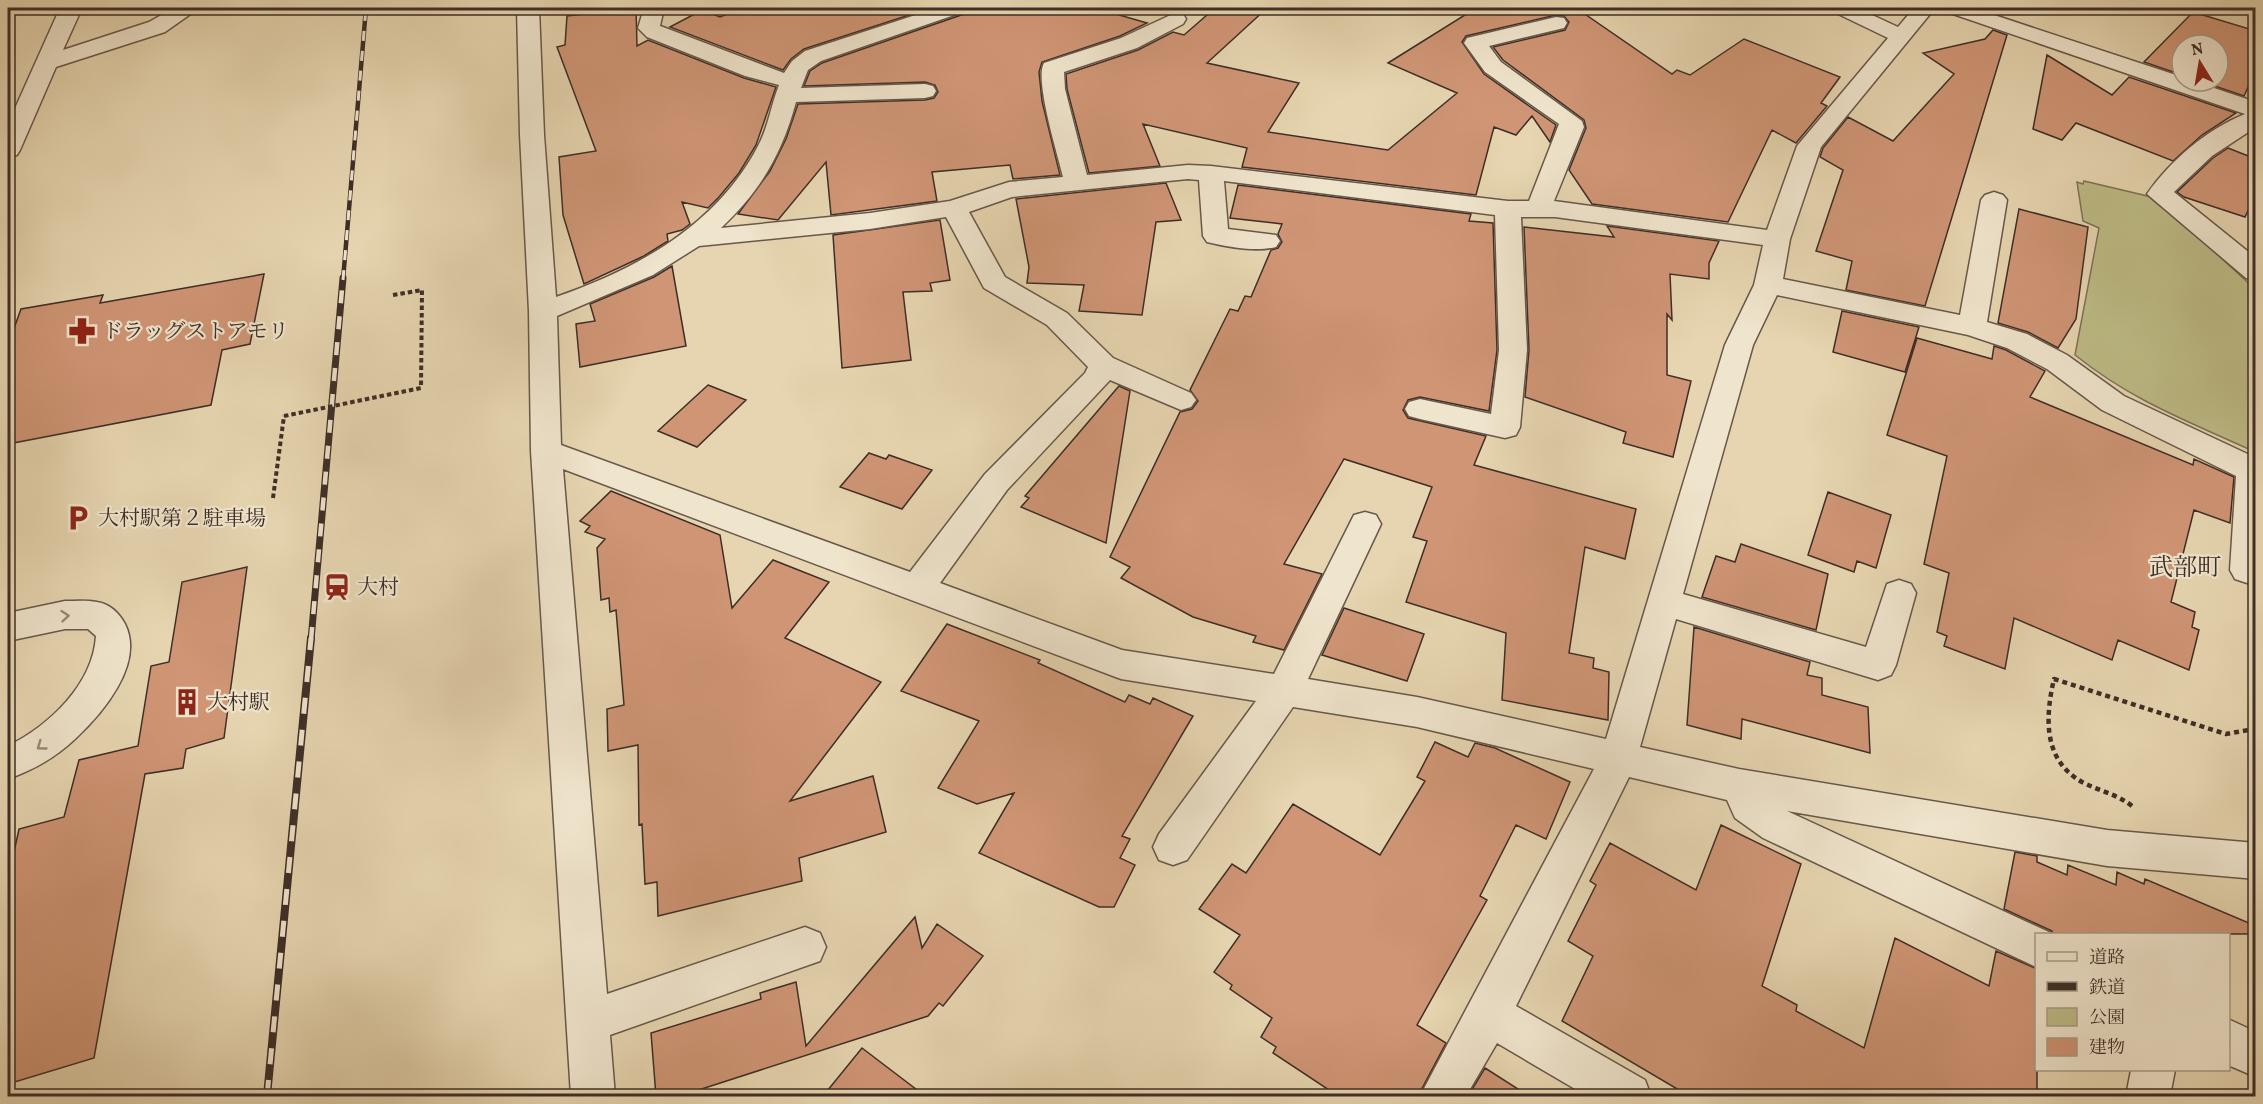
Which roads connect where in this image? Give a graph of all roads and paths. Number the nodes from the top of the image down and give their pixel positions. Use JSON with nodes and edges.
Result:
{"nodes":[{"id":1,"x":71,"y":8,"type":"edge"},
{"id":2,"x":188,"y":8,"type":"edge"},
{"id":3,"x":528,"y":8,"type":"edge"},
{"id":4,"x":654,"y":8,"type":"edge"},
{"id":5,"x":956,"y":8,"type":"edge"},
{"id":6,"x":1841,"y":8,"type":"edge"},
{"id":7,"x":1925,"y":8,"type":"edge"},
{"id":8,"x":1954,"y":8,"type":"edge"},
{"id":9,"x":1175,"y":19,"type":"dead end"},
{"id":10,"x":1556,"y":23,"type":"dead end"},
{"id":11,"x":1900,"y":36,"type":"junction"},
{"id":12,"x":47,"y":63,"type":"junction"},
{"id":13,"x":790,"y":89,"type":"junction"},
{"id":14,"x":925,"y":91,"type":"dead end"},
{"id":15,"x":18,"y":104,"type":"edge"},
{"id":16,"x":2256,"y":110,"type":"edge"},
{"id":17,"x":2256,"y":117,"type":"edge"},
{"id":18,"x":8,"y":150,"type":"edge"},
{"id":19,"x":1211,"y":173,"type":"junction"},
{"id":20,"x":1077,"y":183,"type":"junction"},
{"id":21,"x":1994,"y":200,"type":"dead end"},
{"id":22,"x":954,"y":208,"type":"junction"},
{"id":23,"x":1508,"y":209,"type":"junction"},
{"id":24,"x":1538,"y":209,"type":"junction"},
{"id":25,"x":696,"y":238,"type":"junction"},
{"id":26,"x":1777,"y":239,"type":"junction"},
{"id":27,"x":1267,"y":241,"type":"dead end"},
{"id":28,"x":2256,"y":272,"type":"edge"},
{"id":29,"x":1768,"y":285,"type":"junction"},
{"id":30,"x":393,"y":295,"type":"dead end"},
{"id":31,"x":543,"y":311,"type":"junction"},
{"id":32,"x":1972,"y":327,"type":"junction"},
{"id":33,"x":1103,"y":365,"type":"junction"},
{"id":34,"x":1181,"y":400,"type":"dead end"},
{"id":35,"x":1420,"y":409,"type":"dead end"},
{"id":36,"x":546,"y":451,"type":"junction"},
{"id":37,"x":273,"y":498,"type":"dead end"},
{"id":38,"x":1365,"y":524,"type":"dead end"},
{"id":39,"x":2247,"y":570,"type":"dead end"},
{"id":40,"x":916,"y":590,"type":"junction"},
{"id":41,"x":1899,"y":593,"type":"dead end"},
{"id":42,"x":1664,"y":602,"type":"junction"},
{"id":43,"x":8,"y":627,"type":"edge"},
{"id":44,"x":1284,"y":691,"type":"junction"},
{"id":45,"x":2256,"y":711,"type":"edge"},
{"id":46,"x":1618,"y":760,"type":"junction"},
{"id":47,"x":8,"y":763,"type":"edge"},
{"id":48,"x":1739,"y":786,"type":"junction"},
{"id":49,"x":1173,"y":847,"type":"dead end"},
{"id":50,"x":2156,"y":852,"type":"junction"},
{"id":51,"x":2256,"y":861,"type":"edge"},
{"id":52,"x":2035,"y":946,"type":"edge"},
{"id":53,"x":805,"y":948,"type":"dead end"},
{"id":54,"x":1489,"y":1014,"type":"junction"},
{"id":55,"x":587,"y":1022,"type":"junction"},
{"id":56,"x":2230,"y":1042,"type":"edge"},
{"id":57,"x":2256,"y":1055,"type":"edge"},
{"id":58,"x":2153,"y":1071,"type":"edge"},
{"id":59,"x":593,"y":1096,"type":"edge"},
{"id":60,"x":1442,"y":1096,"type":"edge"},
{"id":61,"x":1629,"y":1096,"type":"edge"},
{"id":62,"x":2148,"y":1096,"type":"edge"}],
"edges":[{"from":1,"to":12,"type":"street"},
{"from":2,"to":12,"type":"street"},
{"from":3,"to":31,"type":"street"},
{"from":4,"to":13,"type":"street"},
{"from":5,"to":13,"type":"street"},
{"from":6,"to":11,"type":"street"},
{"from":7,"to":11,"type":"street"},
{"from":8,"to":16,"type":"street"},
{"from":9,"to":20,"type":"street"},
{"from":10,"to":24,"type":"street"},
{"from":11,"to":26,"type":"street"},
{"from":12,"to":15,"type":"street"},
{"from":13,"to":14,"type":"street"},
{"from":13,"to":25,"type":"street"},
{"from":15,"to":18,"type":"street"},
{"from":17,"to":28,"type":"street"},
{"from":19,"to":20,"type":"street"},
{"from":19,"to":23,"type":"street"},
{"from":19,"to":27,"type":"street"},
{"from":20,"to":22,"type":"street"},
{"from":21,"to":32,"type":"street"},
{"from":22,"to":25,"type":"street"},
{"from":22,"to":33,"type":"street"},
{"from":23,"to":24,"type":"street"},
{"from":23,"to":35,"type":"street"},
{"from":24,"to":26,"type":"street"},
{"from":25,"to":31,"type":"street"},
{"from":26,"to":29,"type":"street"},
{"from":29,"to":32,"type":"street"},
{"from":29,"to":42,"type":"street"},
{"from":30,"to":37,"type":"path","bridge":true},
{"from":31,"to":36,"type":"street"},
{"from":32,"to":39,"type":"street"},
{"from":33,"to":34,"type":"street"},
{"from":33,"to":40,"type":"street"},
{"from":36,"to":40,"type":"street"},
{"from":36,"to":55,"type":"street"},
{"from":38,"to":44,"type":"street"},
{"from":40,"to":44,"type":"street"},
{"from":41,"to":42,"type":"street"},
{"from":42,"to":46,"type":"street"},
{"from":43,"to":47,"type":"street","one_way":true},
{"from":44,"to":46,"type":"street"},
{"from":44,"to":49,"type":"street"},
{"from":45,"to":50,"type":"path"},
{"from":46,"to":48,"type":"street"},
{"from":46,"to":54,"type":"street"},
{"from":48,"to":50,"type":"street"},
{"from":48,"to":52,"type":"street"},
{"from":50,"to":51,"type":"street"},
{"from":53,"to":55,"type":"street"},
{"from":54,"to":60,"type":"street"},
{"from":54,"to":61,"type":"street"},
{"from":55,"to":59,"type":"street"},
{"from":56,"to":57,"type":"street"},
{"from":58,"to":62,"type":"street"}]}
